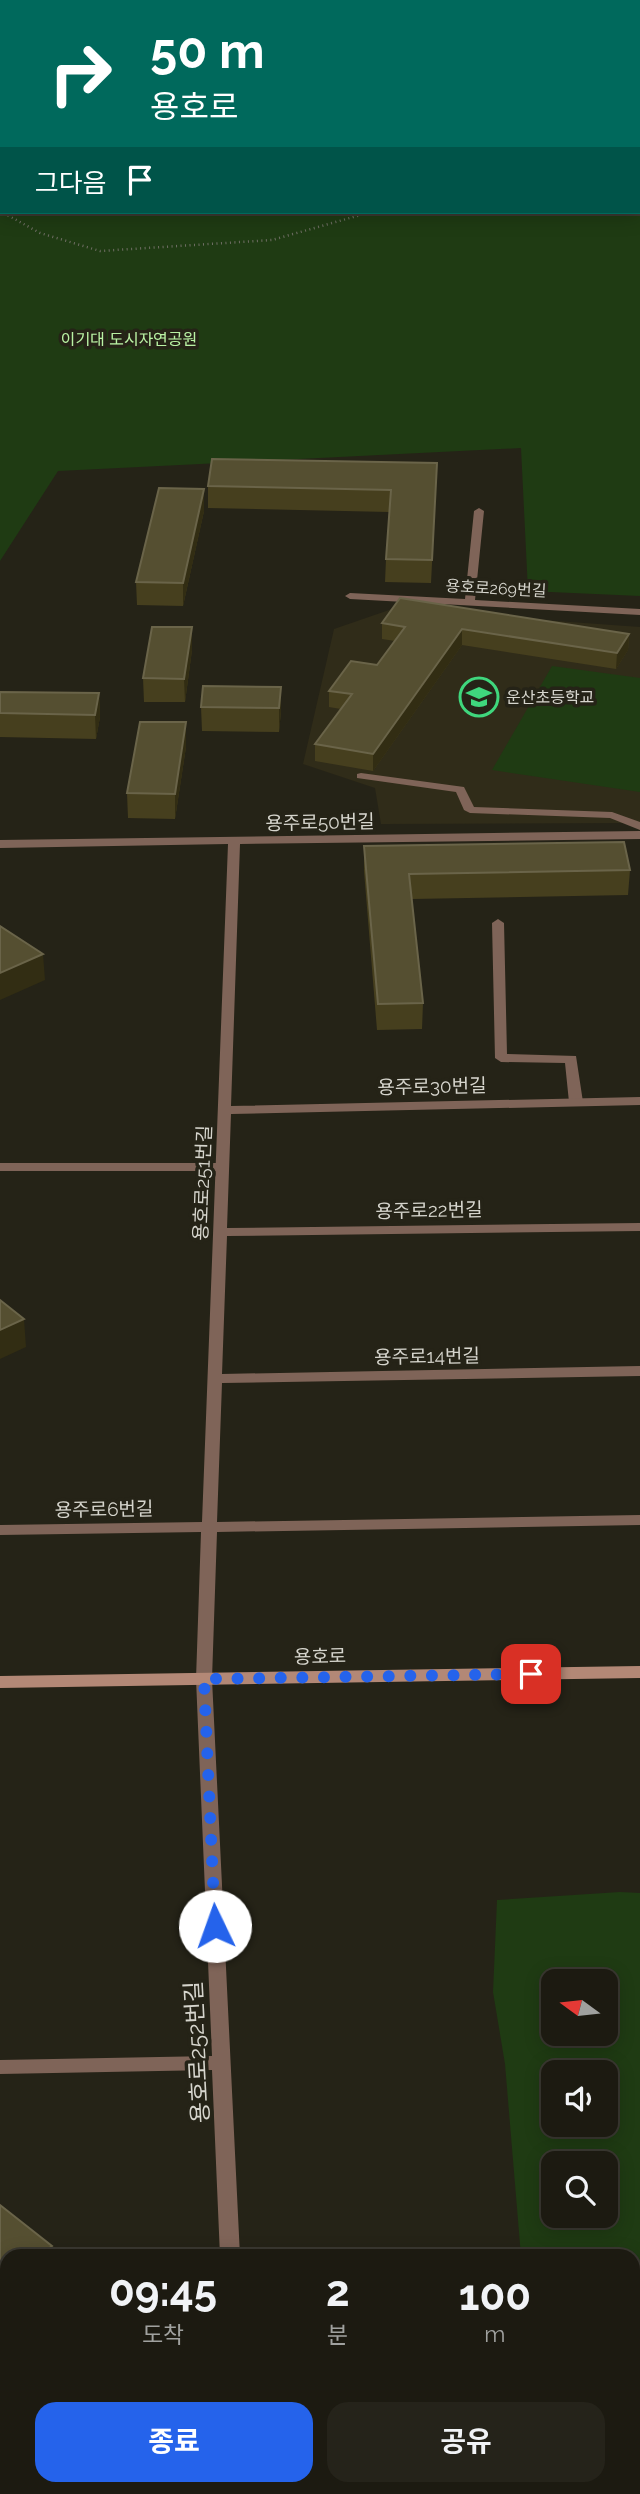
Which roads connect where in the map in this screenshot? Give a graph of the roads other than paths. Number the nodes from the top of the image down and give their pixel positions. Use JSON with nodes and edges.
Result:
{"nodes":[{"id":1,"x":479,"y":511,"type":"dead end"},
{"id":2,"x":350,"y":596,"type":"dead end"},
{"id":3,"x":470,"y":602,"type":"junction"},
{"id":4,"x":640,"y":612,"type":"edge"},
{"id":5,"x":361,"y":776,"type":"edge"},
{"id":6,"x":640,"y":826,"type":"edge"},
{"id":7,"x":640,"y":835,"type":"edge"},
{"id":8,"x":233,"y":840,"type":"junction"},
{"id":9,"x":0,"y":844,"type":"edge"},
{"id":10,"x":498,"y":923,"type":"dead end"},
{"id":11,"x":576,"y":1101,"type":"junction"},
{"id":12,"x":640,"y":1101,"type":"edge"},
{"id":13,"x":224,"y":1110,"type":"junction"},
{"id":14,"x":0,"y":1167,"type":"edge"},
{"id":15,"x":222,"y":1167,"type":"junction"},
{"id":16,"x":640,"y":1227,"type":"edge"},
{"id":17,"x":219,"y":1232,"type":"junction"},
{"id":18,"x":640,"y":1371,"type":"edge"},
{"id":19,"x":214,"y":1379,"type":"junction"},
{"id":20,"x":640,"y":1520,"type":"edge"},
{"id":21,"x":209,"y":1527,"type":"junction"},
{"id":22,"x":0,"y":1530,"type":"edge"},
{"id":23,"x":640,"y":1672,"type":"edge"},
{"id":24,"x":204,"y":1679,"type":"junction"},
{"id":25,"x":0,"y":1682,"type":"edge"},
{"id":26,"x":222,"y":2063,"type":"junction"},
{"id":27,"x":0,"y":2067,"type":"edge"},
{"id":28,"x":230,"y":2249,"type":"edge"}],
"edges":[{"from":1,"to":3,"type":"street"},
{"from":2,"to":3,"type":"street","name":"용호로269번길"},
{"from":3,"to":4,"type":"street","name":"용호로269번길"},
{"from":5,"to":6,"type":"street"},
{"from":7,"to":8,"type":"street","name":"용주로50번길"},
{"from":8,"to":9,"type":"street","name":"용주로50번길"},
{"from":8,"to":13,"type":"street","name":"용호로251번길"},
{"from":10,"to":11,"type":"street"},
{"from":11,"to":12,"type":"street","name":"용주로30번길"},
{"from":11,"to":13,"type":"street","name":"용주로30번길"},
{"from":13,"to":15,"type":"street","name":"용호로251번길"},
{"from":14,"to":15,"type":"street"},
{"from":15,"to":17,"type":"street","name":"용호로251번길"},
{"from":16,"to":17,"type":"street","name":"용주로22번길"},
{"from":17,"to":19,"type":"street","name":"용호로251번길"},
{"from":18,"to":19,"type":"street","name":"용주로14번길"},
{"from":19,"to":21,"type":"street","name":"용호로251번길"},
{"from":20,"to":21,"type":"street"},
{"from":21,"to":22,"type":"street","name":"용주로6번길"},
{"from":21,"to":24,"type":"street","name":"용호로251번길"},
{"from":23,"to":24,"type":"main road","name":"용호로"},
{"from":24,"to":25,"type":"main road","name":"용호로"},
{"from":24,"to":26,"type":"street","name":"용호로252번길"},
{"from":26,"to":27,"type":"street"},
{"from":26,"to":28,"type":"street","name":"용호로252번길"}]}
